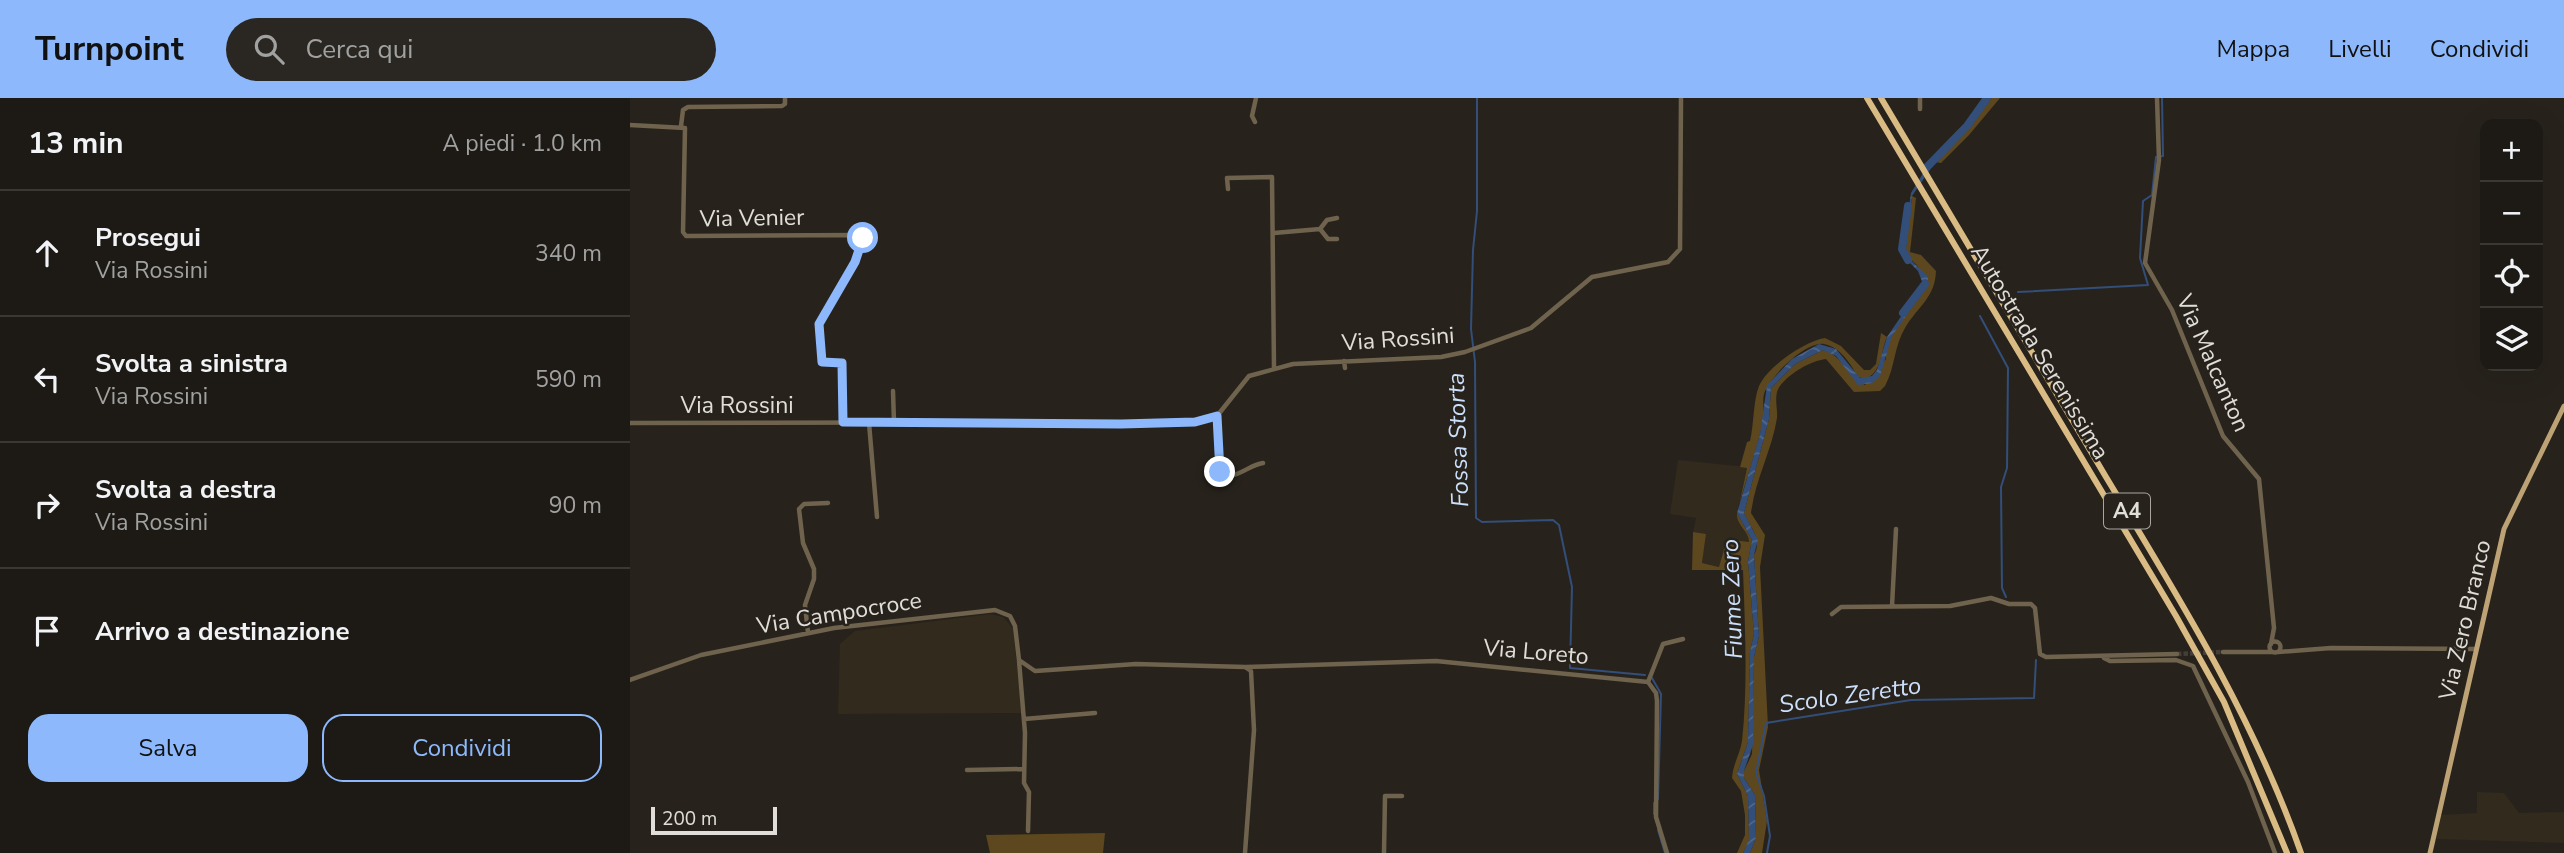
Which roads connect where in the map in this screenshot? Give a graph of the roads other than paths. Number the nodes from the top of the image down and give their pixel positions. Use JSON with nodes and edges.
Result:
{"nodes":[{"id":1,"x":785,"y":98,"type":"edge"},
{"id":2,"x":1256,"y":98,"type":"edge"},
{"id":3,"x":1681,"y":98,"type":"edge"},
{"id":4,"x":1867,"y":98,"type":"edge"},
{"id":5,"x":1881,"y":98,"type":"edge"},
{"id":6,"x":1920,"y":98,"type":"edge"},
{"id":7,"x":2157,"y":98,"type":"edge"},
{"id":8,"x":1920,"y":108,"type":"dead end"},
{"id":9,"x":1255,"y":121,"type":"dead end"},
{"id":10,"x":630,"y":125,"type":"edge"},
{"id":11,"x":681,"y":126,"type":"junction"},
{"id":12,"x":1228,"y":189,"type":"dead end"},
{"id":13,"x":1337,"y":218,"type":"dead end"},
{"id":14,"x":1320,"y":229,"type":"junction"},
{"id":15,"x":1274,"y":233,"type":"junction"},
{"id":16,"x":1337,"y":239,"type":"dead end"},
{"id":17,"x":1345,"y":361,"type":"junction"},
{"id":18,"x":1274,"y":368,"type":"junction"},
{"id":19,"x":1345,"y":368,"type":"dead end"},
{"id":20,"x":893,"y":391,"type":"dead end"},
{"id":21,"x":2564,"y":406,"type":"edge"},
{"id":22,"x":1217,"y":416,"type":"junction"},
{"id":23,"x":843,"y":422,"type":"junction"},
{"id":24,"x":630,"y":423,"type":"edge"},
{"id":25,"x":894,"y":423,"type":"junction"},
{"id":26,"x":869,"y":424,"type":"junction"},
{"id":27,"x":1263,"y":463,"type":"dead end"},
{"id":28,"x":828,"y":503,"type":"dead end"},
{"id":29,"x":877,"y":517,"type":"dead end"},
{"id":30,"x":1896,"y":529,"type":"dead end"},
{"id":31,"x":1892,"y":606,"type":"junction"},
{"id":32,"x":1832,"y":614,"type":"dead end"},
{"id":33,"x":808,"y":633,"type":"junction"},
{"id":34,"x":1683,"y":639,"type":"dead end"},
{"id":35,"x":2277,"y":642,"type":"junction"},
{"id":36,"x":2271,"y":644,"type":"junction"},
{"id":37,"x":2476,"y":649,"type":"junction"},
{"id":38,"x":2287,"y":650,"type":"junction"},
{"id":39,"x":2265,"y":651,"type":"junction"},
{"id":40,"x":2223,"y":652,"type":"tunnel mouth"},
{"id":41,"x":2276,"y":652,"type":"junction"},
{"id":42,"x":2177,"y":654,"type":"tunnel mouth"},
{"id":43,"x":2103,"y":657,"type":"junction"},
{"id":44,"x":1019,"y":660,"type":"junction"},
{"id":45,"x":1245,"y":667,"type":"junction"},
{"id":46,"x":630,"y":680,"type":"edge"},
{"id":47,"x":1648,"y":682,"type":"junction"},
{"id":48,"x":1095,"y":713,"type":"dead end"},
{"id":49,"x":1024,"y":719,"type":"junction"},
{"id":50,"x":1024,"y":769,"type":"junction"},
{"id":51,"x":967,"y":770,"type":"dead end"},
{"id":52,"x":1402,"y":796,"type":"dead end"},
{"id":53,"x":1028,"y":831,"type":"dead end"},
{"id":54,"x":1245,"y":853,"type":"edge"},
{"id":55,"x":1384,"y":853,"type":"edge"},
{"id":56,"x":1667,"y":853,"type":"edge"},
{"id":57,"x":2276,"y":853,"type":"edge"},
{"id":58,"x":2287,"y":853,"type":"edge"},
{"id":59,"x":2301,"y":853,"type":"edge"},
{"id":60,"x":2430,"y":853,"type":"edge"}],
"edges":[{"from":1,"to":11,"type":"street"},
{"from":2,"to":9,"type":"street"},
{"from":3,"to":17,"type":"street","name":"Via Rossini"},
{"from":4,"to":58,"type":"highway","name":"Autostrada Serenissima","number":"A4"},
{"from":5,"to":59,"type":"highway","name":"Autostrada Serenissima","number":"A4"},
{"from":6,"to":8,"type":"street"},
{"from":7,"to":35,"type":"street","name":"Via Malcanton"},
{"from":10,"to":11,"type":"street"},
{"from":11,"to":23,"type":"street","name":"Via Venier"},
{"from":12,"to":15,"type":"street"},
{"from":13,"to":14,"type":"street"},
{"from":14,"to":15,"type":"street"},
{"from":14,"to":16,"type":"street"},
{"from":15,"to":18,"type":"street"},
{"from":17,"to":18,"type":"street","name":"Via Rossini"},
{"from":17,"to":19,"type":"street"},
{"from":18,"to":22,"type":"street","name":"Via Rossini"},
{"from":20,"to":25,"type":"street"},
{"from":21,"to":37,"type":"main road","name":"Via Zero Branco"},
{"from":22,"to":25,"type":"street","name":"Via Rossini"},
{"from":22,"to":27,"type":"street"},
{"from":23,"to":24,"type":"street","name":"Via Rossini"},
{"from":23,"to":26,"type":"street","name":"Via Rossini"},
{"from":25,"to":26,"type":"street","name":"Via Rossini"},
{"from":26,"to":29,"type":"street"},
{"from":28,"to":33,"type":"street"},
{"from":30,"to":31,"type":"street"},
{"from":31,"to":32,"type":"street"},
{"from":31,"to":43,"type":"street"},
{"from":33,"to":44,"type":"street","name":"Via Campocroce"},
{"from":33,"to":46,"type":"street","name":"Via Campocroce"},
{"from":34,"to":47,"type":"street"},
{"from":35,"to":36,"type":"street","name":"Via Malcanton"},
{"from":35,"to":38,"type":"street"},
{"from":35,"to":41,"type":"street"},
{"from":36,"to":39,"type":"street","name":"Via Malcanton"},
{"from":36,"to":41,"type":"street"},
{"from":37,"to":38,"type":"street"},
{"from":37,"to":60,"type":"main road","name":"Via Zero Branco"},
{"from":38,"to":41,"type":"street"},
{"from":39,"to":40,"type":"street"},
{"from":39,"to":41,"type":"street"},
{"from":42,"to":43,"type":"street"},
{"from":43,"to":57,"type":"street"},
{"from":44,"to":45,"type":"street","name":"Via Loreto"},
{"from":44,"to":49,"type":"street","name":"Via Campocroce"},
{"from":45,"to":47,"type":"street","name":"Via Loreto"},
{"from":45,"to":54,"type":"street"},
{"from":47,"to":56,"type":"street"},
{"from":48,"to":49,"type":"street"},
{"from":49,"to":50,"type":"street","name":"Via Campocroce"},
{"from":50,"to":51,"type":"street"},
{"from":50,"to":53,"type":"street","name":"Via Campocroce"},
{"from":52,"to":55,"type":"street"}]}
